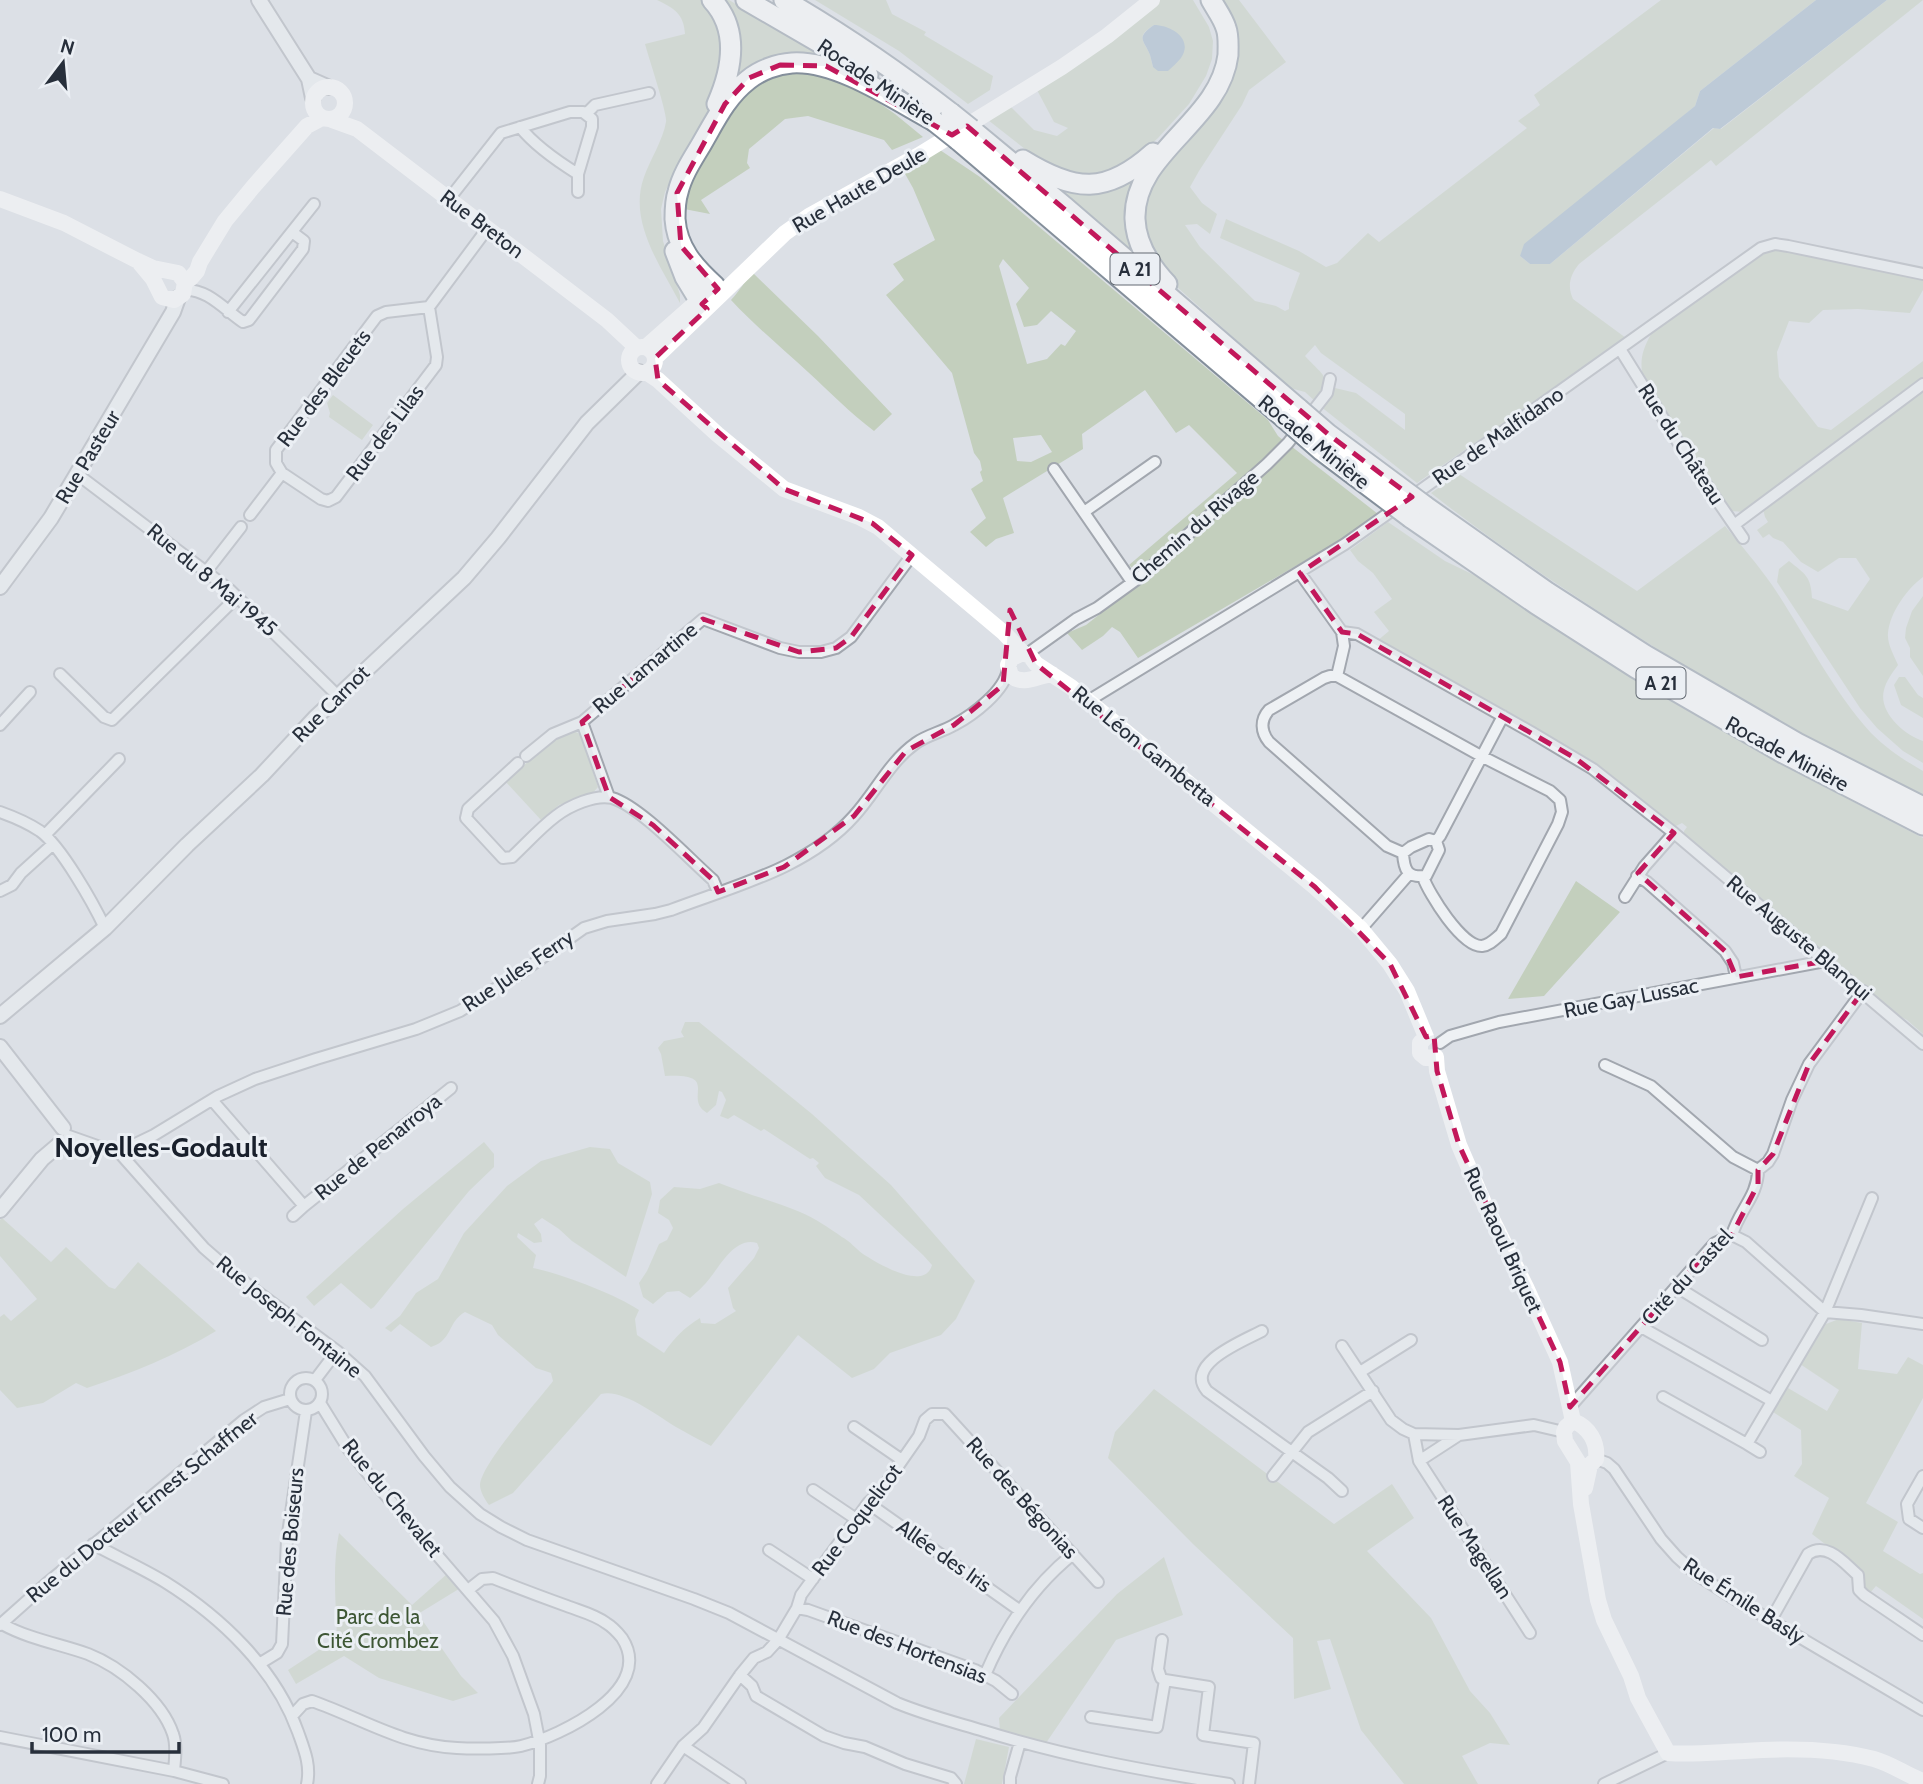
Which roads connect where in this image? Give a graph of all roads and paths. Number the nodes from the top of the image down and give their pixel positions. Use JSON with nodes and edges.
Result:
{"nodes":[{"id":1,"x":259,"y":0,"type":"edge"},
{"id":2,"x":712,"y":0,"type":"edge"},
{"id":3,"x":746,"y":0,"type":"edge"},
{"id":4,"x":784,"y":0,"type":"edge"},
{"id":5,"x":1139,"y":0,"type":"edge"},
{"id":6,"x":1152,"y":0,"type":"edge"},
{"id":7,"x":1201,"y":0,"type":"edge"},
{"id":8,"x":1211,"y":0,"type":"edge"},
{"id":9,"x":309,"y":79,"type":"junction"},
{"id":10,"x":327,"y":87,"type":"junction"},
{"id":11,"x":649,"y":93,"type":"dead end"},
{"id":12,"x":346,"y":104,"type":"junction"},
{"id":13,"x":320,"y":111,"type":"junction"},
{"id":14,"x":586,"y":114,"type":"junction"},
{"id":15,"x":943,"y":117,"type":"junction"},
{"id":16,"x":520,"y":127,"type":"junction"},
{"id":17,"x":357,"y":129,"type":"junction"},
{"id":18,"x":965,"y":134,"type":"junction"},
{"id":19,"x":578,"y":174,"type":"junction"},
{"id":20,"x":578,"y":192,"type":"dead end"},
{"id":21,"x":0,"y":199,"type":"edge"},
{"id":22,"x":449,"y":199,"type":"junction"},
{"id":23,"x":314,"y":204,"type":"dead end"},
{"id":24,"x":487,"y":229,"type":"junction"},
{"id":25,"x":292,"y":232,"type":"junction"},
{"id":26,"x":1923,"y":274,"type":"edge"},
{"id":27,"x":178,"y":281,"type":"junction"},
{"id":28,"x":715,"y":286,"type":"junction"},
{"id":29,"x":206,"y":294,"type":"junction"},
{"id":30,"x":703,"y":304,"type":"junction"},
{"id":31,"x":429,"y":307,"type":"junction"},
{"id":32,"x":228,"y":312,"type":"junction"},
{"id":33,"x":1212,"y":335,"type":"junction"},
{"id":34,"x":1620,"y":349,"type":"junction"},
{"id":35,"x":646,"y":363,"type":"junction"},
{"id":36,"x":1330,"y":379,"type":"dead end"},
{"id":37,"x":1923,"y":384,"type":"edge"},
{"id":38,"x":1291,"y":413,"type":"junction"},
{"id":39,"x":1155,"y":462,"type":"dead end"},
{"id":40,"x":1054,"y":469,"type":"dead end"},
{"id":41,"x":282,"y":473,"type":"junction"},
{"id":42,"x":78,"y":474,"type":"junction"},
{"id":43,"x":1084,"y":512,"type":"junction"},
{"id":44,"x":1418,"y":512,"type":"junction"},
{"id":45,"x":250,"y":515,"type":"dead end"},
{"id":46,"x":1734,"y":525,"type":"junction"},
{"id":47,"x":241,"y":527,"type":"dead end"},
{"id":48,"x":1743,"y":538,"type":"dead end"},
{"id":49,"x":912,"y":555,"type":"junction"},
{"id":50,"x":206,"y":572,"type":"junction"},
{"id":51,"x":1300,"y":573,"type":"junction"},
{"id":52,"x":1132,"y":582,"type":"junction"},
{"id":53,"x":0,"y":587,"type":"edge"},
{"id":54,"x":237,"y":597,"type":"junction"},
{"id":55,"x":1342,"y":632,"type":"junction"},
{"id":56,"x":1023,"y":665,"type":"junction"},
{"id":57,"x":60,"y":674,"type":"dead end"},
{"id":58,"x":1337,"y":676,"type":"junction"},
{"id":59,"x":30,"y":692,"type":"dead end"},
{"id":60,"x":338,"y":696,"type":"junction"},
{"id":61,"x":1088,"y":701,"type":"junction"},
{"id":62,"x":1503,"y":716,"type":"junction"},
{"id":63,"x":582,"y":722,"type":"junction"},
{"id":64,"x":0,"y":725,"type":"edge"},
{"id":65,"x":1481,"y":756,"type":"junction"},
{"id":66,"x":119,"y":759,"type":"dead end"},
{"id":67,"x":609,"y":797,"type":"junction"},
{"id":68,"x":1923,"y":807,"type":"edge"},
{"id":69,"x":0,"y":813,"type":"edge"},
{"id":70,"x":1235,"y":820,"type":"joint"},
{"id":71,"x":1923,"y":825,"type":"edge"},
{"id":72,"x":1674,"y":833,"type":"junction"},
{"id":73,"x":45,"y":835,"type":"junction"},
{"id":74,"x":1436,"y":841,"type":"junction"},
{"id":75,"x":53,"y":844,"type":"junction"},
{"id":76,"x":1403,"y":853,"type":"junction"},
{"id":77,"x":1409,"y":874,"type":"junction"},
{"id":78,"x":1637,"y":876,"type":"junction"},
{"id":79,"x":1423,"y":877,"type":"junction"},
{"id":80,"x":0,"y":891,"type":"edge"},
{"id":81,"x":719,"y":892,"type":"junction"},
{"id":82,"x":1625,"y":897,"type":"dead end"},
{"id":83,"x":105,"y":928,"type":"junction"},
{"id":84,"x":1361,"y":929,"type":"junction"},
{"id":85,"x":1825,"y":961,"type":"junction"},
{"id":86,"x":1736,"y":977,"type":"junction"},
{"id":87,"x":1863,"y":991,"type":"junction"},
{"id":88,"x":0,"y":1016,"type":"edge"},
{"id":89,"x":1923,"y":1044,"type":"edge"},
{"id":90,"x":1434,"y":1046,"type":"junction"},
{"id":91,"x":0,"y":1047,"type":"edge"},
{"id":92,"x":1605,"y":1065,"type":"dead end"},
{"id":93,"x":452,"y":1088,"type":"dead end"},
{"id":94,"x":212,"y":1100,"type":"junction"},
{"id":95,"x":61,"y":1134,"type":"junction"},
{"id":96,"x":117,"y":1150,"type":"junction"},
{"id":97,"x":1758,"y":1170,"type":"junction"},
{"id":98,"x":1872,"y":1198,"type":"dead end"},
{"id":99,"x":304,"y":1206,"type":"junction"},
{"id":100,"x":0,"y":1210,"type":"edge"},
{"id":101,"x":293,"y":1216,"type":"dead end"},
{"id":102,"x":1732,"y":1235,"type":"junction"},
{"id":103,"x":1677,"y":1287,"type":"junction"},
{"id":104,"x":1825,"y":1312,"type":"junction"},
{"id":105,"x":1923,"y":1324,"type":"edge"},
{"id":106,"x":1641,"y":1327,"type":"junction"},
{"id":107,"x":1262,"y":1331,"type":"dead end"},
{"id":108,"x":1411,"y":1340,"type":"dead end"},
{"id":109,"x":1762,"y":1340,"type":"dead end"},
{"id":110,"x":1342,"y":1346,"type":"dead end"},
{"id":111,"x":337,"y":1351,"type":"junction"},
{"id":112,"x":1360,"y":1372,"type":"junction"},
{"id":113,"x":315,"y":1380,"type":"junction"},
{"id":114,"x":1373,"y":1391,"type":"junction"},
{"id":115,"x":1663,"y":1397,"type":"dead end"},
{"id":116,"x":290,"y":1399,"type":"junction"},
{"id":117,"x":1772,"y":1401,"type":"junction"},
{"id":118,"x":320,"y":1404,"type":"junction"},
{"id":119,"x":306,"y":1411,"type":"junction"},
{"id":120,"x":945,"y":1415,"type":"joint"},
{"id":121,"x":1569,"y":1420,"type":"junction"},
{"id":122,"x":854,"y":1427,"type":"dead end"},
{"id":123,"x":1414,"y":1434,"type":"junction"},
{"id":124,"x":1459,"y":1434,"type":"junction"},
{"id":125,"x":1747,"y":1444,"type":"junction"},
{"id":126,"x":1291,"y":1452,"type":"junction"},
{"id":127,"x":1760,"y":1452,"type":"dead end"},
{"id":128,"x":902,"y":1460,"type":"junction"},
{"id":129,"x":1419,"y":1461,"type":"junction"},
{"id":130,"x":1588,"y":1462,"type":"junction"},
{"id":131,"x":1273,"y":1476,"type":"dead end"},
{"id":132,"x":1923,"y":1476,"type":"edge"},
{"id":133,"x":813,"y":1490,"type":"dead end"},
{"id":134,"x":1342,"y":1491,"type":"dead end"},
{"id":135,"x":868,"y":1503,"type":"junction"},
{"id":136,"x":856,"y":1519,"type":"junction"},
{"id":137,"x":1923,"y":1528,"type":"edge"},
{"id":138,"x":93,"y":1544,"type":"junction"},
{"id":139,"x":769,"y":1550,"type":"dead end"},
{"id":140,"x":1073,"y":1554,"type":"junction"},
{"id":141,"x":813,"y":1578,"type":"junction"},
{"id":142,"x":1098,"y":1582,"type":"dead end"},
{"id":143,"x":468,"y":1590,"type":"junction"},
{"id":144,"x":797,"y":1608,"type":"junction"},
{"id":145,"x":1019,"y":1610,"type":"junction"},
{"id":146,"x":1769,"y":1619,"type":"junction"},
{"id":147,"x":1,"y":1625,"type":"edge"},
{"id":148,"x":1530,"y":1633,"type":"dead end"},
{"id":149,"x":1923,"y":1635,"type":"edge"},
{"id":150,"x":778,"y":1640,"type":"junction"},
{"id":151,"x":1162,"y":1640,"type":"dead end"},
{"id":152,"x":259,"y":1664,"type":"junction"},
{"id":153,"x":740,"y":1675,"type":"junction"},
{"id":154,"x":985,"y":1675,"type":"junction"},
{"id":155,"x":1165,"y":1680,"type":"junction"},
{"id":156,"x":1012,"y":1694,"type":"dead end"},
{"id":157,"x":1923,"y":1710,"type":"edge"},
{"id":158,"x":292,"y":1716,"type":"junction"},
{"id":159,"x":1091,"y":1717,"type":"dead end"},
{"id":160,"x":0,"y":1737,"type":"edge"},
{"id":161,"x":539,"y":1740,"type":"junction"},
{"id":162,"x":1020,"y":1742,"type":"junction"},
{"id":163,"x":683,"y":1746,"type":"junction"},
{"id":164,"x":1668,"y":1753,"type":"junction"},
{"id":165,"x":1148,"y":1771,"type":"junction"},
{"id":166,"x":174,"y":1772,"type":"junction"},
{"id":167,"x":1628,"y":1772,"type":"junction"},
{"id":168,"x":1923,"y":1782,"type":"edge"},
{"id":169,"x":223,"y":1784,"type":"edge"},
{"id":170,"x":307,"y":1784,"type":"edge"},
{"id":171,"x":538,"y":1784,"type":"edge"},
{"id":172,"x":657,"y":1784,"type":"edge"},
{"id":173,"x":740,"y":1784,"type":"edge"},
{"id":174,"x":956,"y":1784,"type":"edge"},
{"id":175,"x":1010,"y":1784,"type":"edge"},
{"id":176,"x":1145,"y":1784,"type":"edge"},
{"id":177,"x":1230,"y":1784,"type":"edge"},
{"id":178,"x":1249,"y":1784,"type":"edge"},
{"id":179,"x":1604,"y":1784,"type":"edge"},
{"id":180,"x":1622,"y":1784,"type":"edge"}],
"edges":[{"from":1,"to":9,"type":"street"},
{"from":2,"to":30,"type":"highway"},
{"from":3,"to":15,"type":"highway","name":"Rocade Minière","number":"A 21"},
{"from":4,"to":15,"type":"highway","name":"Rocade Minière","number":"A 21"},
{"from":5,"to":28,"type":"main road","name":"Rue Haute Deule"},
{"from":6,"to":30,"type":"main road","name":"Rue Haute Deule"},
{"from":7,"to":18,"type":"highway"},
{"from":8,"to":33,"type":"highway"},
{"from":9,"to":10,"type":"street"},
{"from":9,"to":13,"type":"street"},
{"from":10,"to":12,"type":"main road"},
{"from":10,"to":13,"type":"main road"},
{"from":11,"to":14,"type":"street"},
{"from":12,"to":13,"type":"main road"},
{"from":12,"to":17,"type":"main road","name":"Rue Breton"},
{"from":13,"to":17,"type":"main road","name":"Rue Breton"},
{"from":13,"to":27,"type":"main road"},
{"from":14,"to":16,"type":"street"},
{"from":14,"to":19,"type":"street"},
{"from":15,"to":18,"type":"highway","name":"Rocade Minière","number":"A 21","bridge":true},
{"from":15,"to":28,"type":"highway"},
{"from":16,"to":19,"type":"street"},
{"from":16,"to":22,"type":"street"},
{"from":17,"to":22,"type":"main road","name":"Rue Breton"},
{"from":18,"to":33,"type":"highway","name":"Rocade Minière","number":"A 21"},
{"from":18,"to":38,"type":"highway","name":"Rocade Minière","number":"A 21"},
{"from":19,"to":20,"type":"street"},
{"from":21,"to":27,"type":"main road"},
{"from":22,"to":24,"type":"main road","name":"Rue Breton"},
{"from":23,"to":25,"type":"street"},
{"from":24,"to":31,"type":"street"},
{"from":24,"to":35,"type":"main road","name":"Rue Breton"},
{"from":25,"to":32,"type":"street"},
{"from":25,"to":32,"type":"street"},
{"from":26,"to":34,"type":"street","name":"Rue de Malfidano"},
{"from":27,"to":29,"type":"street"},
{"from":27,"to":29,"type":"street"},
{"from":27,"to":42,"type":"street","name":"Rue Pasteur"},
{"from":28,"to":30,"type":"main road","name":"Rue Haute Deule"},
{"from":29,"to":32,"type":"street"},
{"from":30,"to":35,"type":"main road","name":"Rue Haute Deule"},
{"from":30,"to":35,"type":"main road","name":"Rue Haute Deule"},
{"from":31,"to":41,"type":"street","name":"Rue des Bleuets"},
{"from":31,"to":41,"type":"street","name":"Rue des Lilas"},
{"from":33,"to":38,"type":"highway","name":"Rocade Minière","number":"A 21"},
{"from":34,"to":46,"type":"street","name":"Rue du Château"},
{"from":34,"to":51,"type":"street","name":"Rue de Malfidano"},
{"from":35,"to":49,"type":"main road","name":"Rue Léon Gambetta"},
{"from":35,"to":60,"type":"street","name":"Rue Carnot"},
{"from":36,"to":52,"type":"street","name":"Chemin du Rivage"},
{"from":37,"to":46,"type":"street"},
{"from":38,"to":44,"type":"highway","name":"Rocade Minière","number":"A 21","bridge":true},
{"from":39,"to":43,"type":"street"},
{"from":40,"to":43,"type":"street"},
{"from":41,"to":45,"type":"street","name":"Rue des Bleuets"},
{"from":42,"to":50,"type":"street","name":"Rue du 8 Mai 1945"},
{"from":42,"to":53,"type":"street","name":"Rue Pasteur"},
{"from":43,"to":52,"type":"street"},
{"from":44,"to":68,"type":"highway","name":"Rocade Minière","number":"A 21"},
{"from":44,"to":71,"type":"highway","name":"Rocade Minière","number":"A 21"},
{"from":46,"to":48,"type":"street","name":"Rue du Château"},
{"from":47,"to":50,"type":"street"},
{"from":49,"to":56,"type":"main road","name":"Rue Léon Gambetta"},
{"from":49,"to":63,"type":"street","name":"Rue Lamartine"},
{"from":50,"to":54,"type":"street","name":"Rue du 8 Mai 1945"},
{"from":51,"to":55,"type":"street"},
{"from":51,"to":61,"type":"street","name":"Rue de Malfidano"},
{"from":52,"to":56,"type":"street","name":"Chemin du Rivage"},
{"from":54,"to":57,"type":"street"},
{"from":54,"to":60,"type":"street","name":"Rue du 8 Mai 1945"},
{"from":55,"to":58,"type":"street"},
{"from":55,"to":62,"type":"street","name":"Rue Auguste Blanqui"},
{"from":56,"to":61,"type":"main road","name":"Rue Léon Gambetta"},
{"from":56,"to":81,"type":"street","name":"Rue Jules Ferry"},
{"from":58,"to":65,"type":"street"},
{"from":58,"to":76,"type":"street"},
{"from":59,"to":64,"type":"street"},
{"from":60,"to":83,"type":"street","name":"Rue Carnot"},
{"from":61,"to":70,"type":"main road","name":"Rue Léon Gambetta"},
{"from":62,"to":65,"type":"street"},
{"from":62,"to":72,"type":"street","name":"Rue Auguste Blanqui"},
{"from":63,"to":67,"type":"street"},
{"from":63,"to":67,"type":"street"},
{"from":65,"to":74,"type":"street"},
{"from":65,"to":79,"type":"street"},
{"from":66,"to":73,"type":"street"},
{"from":67,"to":81,"type":"street"},
{"from":69,"to":73,"type":"street"},
{"from":70,"to":84,"type":"main road","name":"Rue Raoul Briquet"},
{"from":72,"to":78,"type":"street"},
{"from":72,"to":85,"type":"street","name":"Rue Auguste Blanqui"},
{"from":73,"to":75,"type":"street"},
{"from":74,"to":76,"type":"street"},
{"from":74,"to":79,"type":"street"},
{"from":75,"to":80,"type":"street"},
{"from":75,"to":83,"type":"street"},
{"from":76,"to":77,"type":"street"},
{"from":77,"to":79,"type":"street"},
{"from":77,"to":84,"type":"street"},
{"from":78,"to":82,"type":"street"},
{"from":78,"to":86,"type":"street"},
{"from":81,"to":94,"type":"street","name":"Rue Jules Ferry"},
{"from":83,"to":88,"type":"street","name":"Rue Carnot"},
{"from":84,"to":90,"type":"main road","name":"Rue Raoul Briquet"},
{"from":85,"to":86,"type":"street","name":"Rue Gay Lussac"},
{"from":85,"to":87,"type":"street","name":"Rue Auguste Blanqui"},
{"from":86,"to":90,"type":"street","name":"Rue Gay Lussac"},
{"from":87,"to":89,"type":"street","name":"Rue Auguste Blanqui"},
{"from":87,"to":97,"type":"street","name":"Cité du Castel"},
{"from":90,"to":121,"type":"main road","name":"Rue Raoul Briquet"},
{"from":91,"to":95,"type":"street"},
{"from":92,"to":97,"type":"street"},
{"from":93,"to":99,"type":"street","name":"Rue de Penarroya"},
{"from":94,"to":96,"type":"street","name":"Rue Jules Ferry"},
{"from":94,"to":99,"type":"street","name":"Rue de Penarroya"},
{"from":95,"to":96,"type":"street"},
{"from":95,"to":100,"type":"street"},
{"from":96,"to":111,"type":"street","name":"Rue Joseph Fontaine"},
{"from":97,"to":102,"type":"street","name":"Cité du Castel"},
{"from":98,"to":104,"type":"street"},
{"from":99,"to":101,"type":"street","name":"Rue de Penarroya"},
{"from":102,"to":103,"type":"street","name":"Cité du Castel"},
{"from":102,"to":104,"type":"street"},
{"from":103,"to":106,"type":"street","name":"Cité du Castel"},
{"from":103,"to":109,"type":"street"},
{"from":104,"to":105,"type":"street"},
{"from":104,"to":117,"type":"street"},
{"from":106,"to":117,"type":"street"},
{"from":106,"to":121,"type":"street","name":"Cité du Castel"},
{"from":107,"to":126,"type":"street"},
{"from":108,"to":112,"type":"street"},
{"from":110,"to":112,"type":"street"},
{"from":111,"to":113,"type":"street"},
{"from":111,"to":150,"type":"street","name":"Rue Joseph Fontaine"},
{"from":112,"to":114,"type":"street"},
{"from":113,"to":116,"type":"street"},
{"from":113,"to":118,"type":"street"},
{"from":114,"to":123,"type":"street"},
{"from":114,"to":126,"type":"street"},
{"from":115,"to":125,"type":"street"},
{"from":116,"to":119,"type":"street"},
{"from":116,"to":138,"type":"street","name":"Rue du Docteur Ernest Schaffner"},
{"from":117,"to":125,"type":"street"},
{"from":118,"to":119,"type":"street"},
{"from":118,"to":143,"type":"street","name":"Rue du Chevalet"},
{"from":119,"to":152,"type":"street","name":"Rue des Boiseurs"},
{"from":120,"to":128,"type":"street","name":"Rue Coquelicot"},
{"from":120,"to":140,"type":"street","name":"Rue des Bégonias"},
{"from":121,"to":124,"type":"street"},
{"from":121,"to":130,"type":"main road","name":"Rue Raoul Briquet"},
{"from":121,"to":130,"type":"main road"},
{"from":122,"to":128,"type":"street"},
{"from":123,"to":124,"type":"street"},
{"from":123,"to":129,"type":"street"},
{"from":124,"to":129,"type":"street"},
{"from":125,"to":127,"type":"street"},
{"from":126,"to":131,"type":"street"},
{"from":126,"to":134,"type":"street"},
{"from":128,"to":135,"type":"street","name":"Rue Coquelicot"},
{"from":129,"to":148,"type":"street","name":"Rue Magellan"},
{"from":130,"to":146,"type":"street","name":"Rue Émile Basly"},
{"from":130,"to":164,"type":"main road"},
{"from":132,"to":137,"type":"street"},
{"from":133,"to":136,"type":"street"},
{"from":135,"to":136,"type":"street","name":"Rue Coquelicot"},
{"from":135,"to":145,"type":"street","name":"Allée des Iris"},
{"from":136,"to":141,"type":"street","name":"Rue Coquelicot"},
{"from":138,"to":147,"type":"street","name":"Rue du Docteur Ernest Schaffner"},
{"from":138,"to":152,"type":"street"},
{"from":139,"to":141,"type":"street"},
{"from":140,"to":142,"type":"street","name":"Rue des Bégonias"},
{"from":140,"to":145,"type":"street"},
{"from":141,"to":144,"type":"street","name":"Rue Coquelicot"},
{"from":143,"to":161,"type":"street","name":"Rue du Chevalet"},
{"from":143,"to":161,"type":"street"},
{"from":144,"to":150,"type":"street","name":"Rue Coquelicot"},
{"from":144,"to":154,"type":"street","name":"Rue des Hortensias"},
{"from":145,"to":154,"type":"street"},
{"from":146,"to":149,"type":"street"},
{"from":146,"to":157,"type":"street","name":"Rue Émile Basly"},
{"from":147,"to":166,"type":"street"},
{"from":150,"to":153,"type":"street"},
{"from":150,"to":162,"type":"street","name":"Rue Joseph Fontaine"},
{"from":151,"to":155,"type":"street"},
{"from":152,"to":158,"type":"street"},
{"from":153,"to":163,"type":"street"},
{"from":153,"to":174,"type":"street"},
{"from":154,"to":156,"type":"street","name":"Rue des Hortensias"},
{"from":155,"to":159,"type":"street"},
{"from":155,"to":178,"type":"street"},
{"from":158,"to":161,"type":"street"},
{"from":158,"to":170,"type":"street"},
{"from":160,"to":166,"type":"street"},
{"from":161,"to":171,"type":"street","name":"Rue du Chevalet"},
{"from":162,"to":165,"type":"street","name":"Rue Joseph Fontaine"},
{"from":162,"to":175,"type":"street"},
{"from":163,"to":172,"type":"street"},
{"from":163,"to":173,"type":"street"},
{"from":164,"to":167,"type":"street"},
{"from":164,"to":168,"type":"main road"},
{"from":165,"to":176,"type":"street"},
{"from":165,"to":177,"type":"street","name":"Rue Joseph Fontaine"},
{"from":166,"to":169,"type":"street"},
{"from":167,"to":179,"type":"street"},
{"from":167,"to":180,"type":"street"}]}
